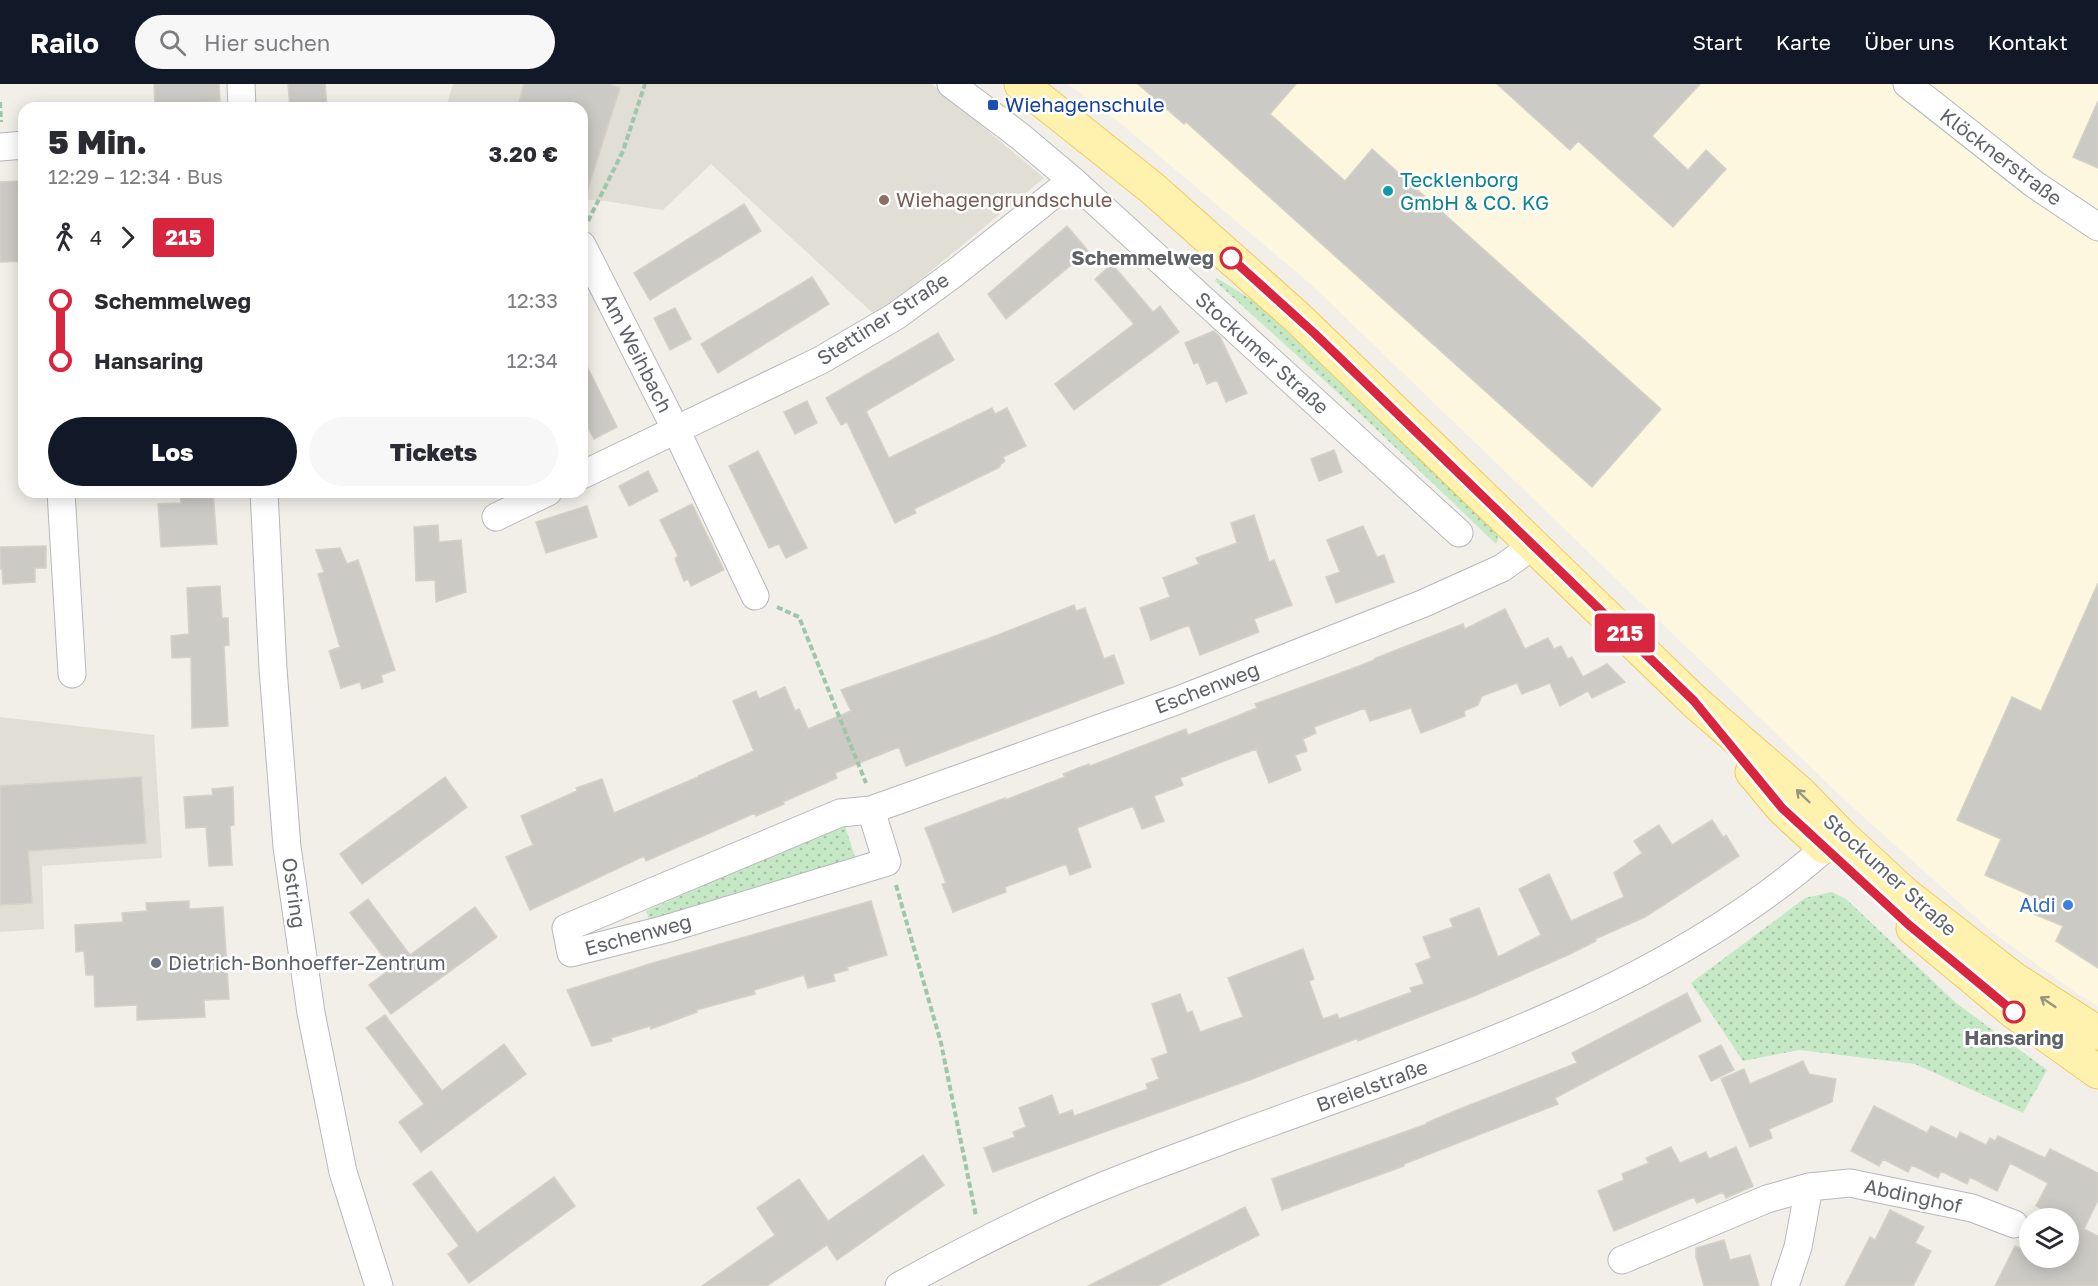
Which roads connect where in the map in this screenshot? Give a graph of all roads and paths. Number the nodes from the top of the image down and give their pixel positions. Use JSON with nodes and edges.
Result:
{"nodes":[{"id":1,"x":241,"y":84,"type":"edge"},
{"id":2,"x":645,"y":84,"type":"edge"},
{"id":3,"x":951,"y":84,"type":"edge"},
{"id":4,"x":1907,"y":84,"type":"edge"},
{"id":5,"x":1037,"y":89,"type":"edge"},
{"id":6,"x":242,"y":102,"type":"edge"},
{"id":7,"x":18,"y":146,"type":"edge"},
{"id":8,"x":0,"y":147,"type":"edge"},
{"id":9,"x":1072,"y":180,"type":"junction"},
{"id":10,"x":588,"y":227,"type":"edge"},
{"id":11,"x":2098,"y":227,"type":"edge"},
{"id":12,"x":588,"y":240,"type":"edge"},
{"id":13,"x":676,"y":430,"type":"junction"},
{"id":14,"x":588,"y":472,"type":"edge"},
{"id":15,"x":61,"y":498,"type":"edge"},
{"id":16,"x":264,"y":498,"type":"edge"},
{"id":17,"x":536,"y":498,"type":"edge"},
{"id":18,"x":496,"y":517,"type":"dead end"},
{"id":19,"x":1459,"y":533,"type":"dead end"},
{"id":20,"x":1534,"y":545,"type":"junction"},
{"id":21,"x":755,"y":596,"type":"joint"},
{"id":22,"x":72,"y":674,"type":"dead end"},
{"id":23,"x":1694,"y":701,"type":"junction"},
{"id":24,"x":871,"y":810,"type":"junction"},
{"id":25,"x":1825,"y":848,"type":"junction"},
{"id":26,"x":887,"y":862,"type":"junction"},
{"id":27,"x":2098,"y":1033,"type":"edge"},
{"id":28,"x":2098,"y":1072,"type":"edge"},
{"id":29,"x":1809,"y":1187,"type":"junction"},
{"id":30,"x":2014,"y":1224,"type":"dead end"},
{"id":31,"x":983,"y":1240,"type":"junction"},
{"id":32,"x":1622,"y":1260,"type":"dead end"},
{"id":33,"x":379,"y":1286,"type":"edge"},
{"id":34,"x":899,"y":1286,"type":"edge"},
{"id":35,"x":1785,"y":1286,"type":"edge"}],
"edges":[{"from":1,"to":6,"type":"street"},
{"from":2,"to":10,"type":"path"},
{"from":3,"to":9,"type":"street","name":"Stockumer Straße"},
{"from":4,"to":11,"type":"street","name":"Klöcknerstraße"},
{"from":5,"to":20,"type":"main road","name":"Stockumer Straße"},
{"from":7,"to":8,"type":"street"},
{"from":9,"to":13,"type":"street","name":"Stettiner Straße"},
{"from":9,"to":19,"type":"street","name":"Stockumer Straße"},
{"from":12,"to":13,"type":"street","name":"Am Weihbach"},
{"from":13,"to":14,"type":"street","name":"Am Weihbach"},
{"from":13,"to":21,"type":"street","name":"Am Weihbach"},
{"from":15,"to":22,"type":"street"},
{"from":16,"to":33,"type":"street","name":"Ostring"},
{"from":17,"to":18,"type":"street"},
{"from":20,"to":23,"type":"main road","name":"Stockumer Straße"},
{"from":20,"to":24,"type":"street","name":"Eschenweg"},
{"from":21,"to":24,"type":"path"},
{"from":23,"to":25,"type":"main road","name":"Stockumer Straße"},
{"from":27,"to":23,"type":"main road","name":"Stockumer Straße","one_way":true},
{"from":24,"to":26,"type":"street"},
{"from":24,"to":26,"type":"street","name":"Eschenweg"},
{"from":25,"to":28,"type":"main road","name":"Stockumer Straße"},
{"from":25,"to":31,"type":"street","name":"Breielstraße"},
{"from":26,"to":31,"type":"path"},
{"from":29,"to":30,"type":"street","name":"Abdinghof"},
{"from":29,"to":32,"type":"street","name":"Abdinghof"},
{"from":29,"to":35,"type":"street"},
{"from":31,"to":34,"type":"street","name":"Breielstraße"}]}
